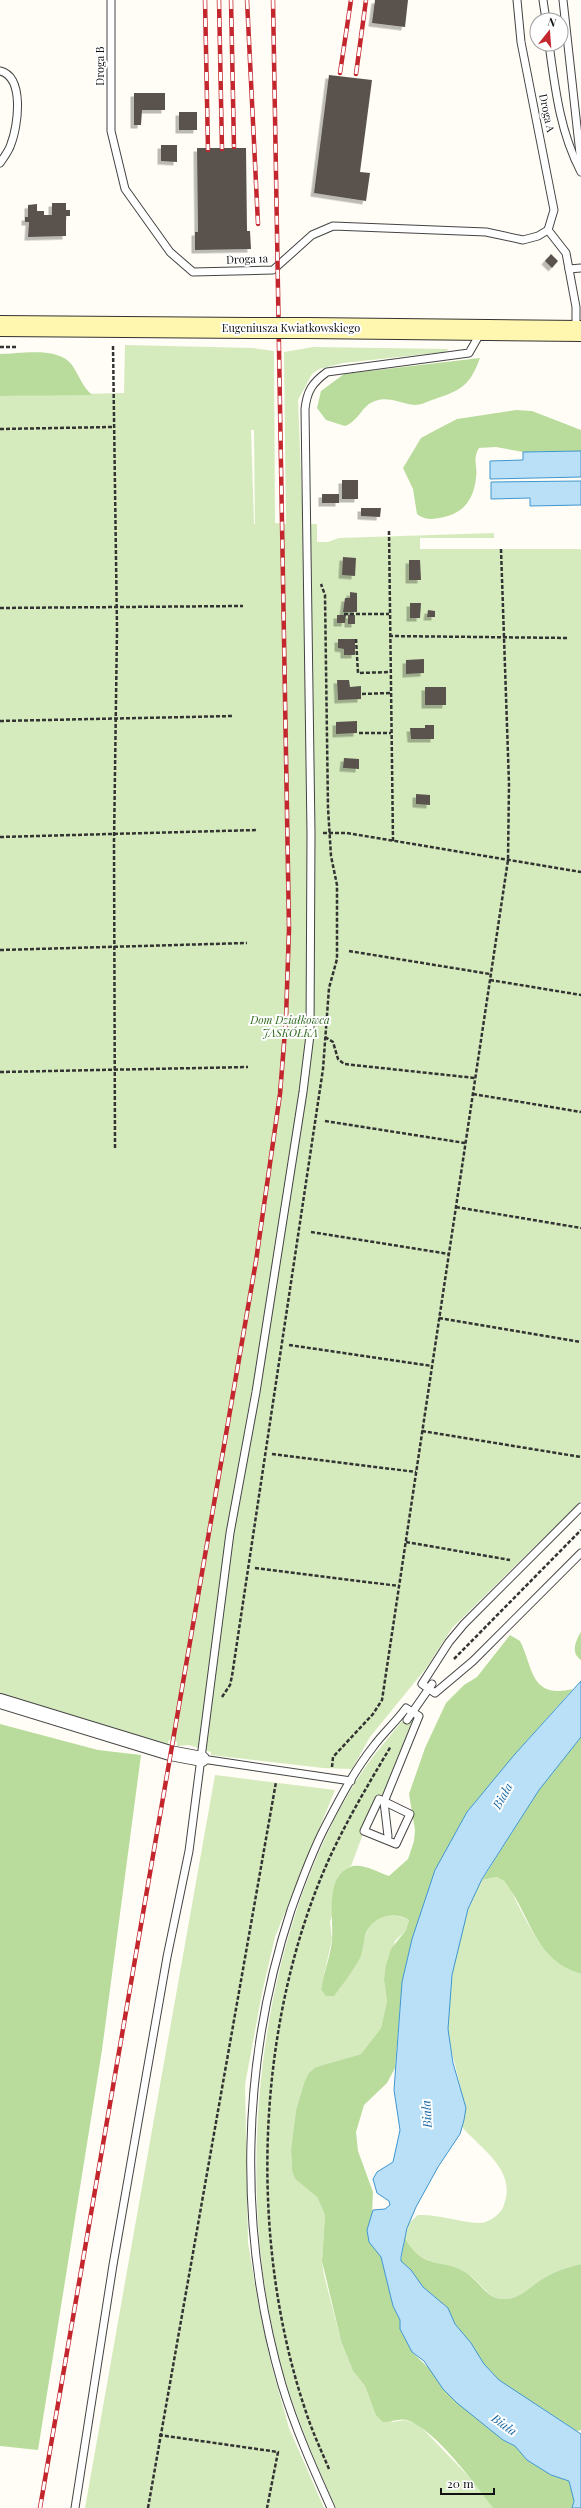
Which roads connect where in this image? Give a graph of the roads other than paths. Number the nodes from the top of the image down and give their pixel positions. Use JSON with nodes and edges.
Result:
{"nodes":[{"id":1,"x":111,"y":0,"type":"edge"},
{"id":2,"x":517,"y":0,"type":"edge"},
{"id":3,"x":543,"y":0,"type":"edge"},
{"id":4,"x":563,"y":0,"type":"edge"},
{"id":5,"x":545,"y":12,"type":"edge"},
{"id":6,"x":550,"y":52,"type":"edge"},
{"id":7,"x":0,"y":71,"type":"edge"},
{"id":8,"x":111,"y":131,"type":"joint"},
{"id":9,"x":0,"y":163,"type":"edge"},
{"id":10,"x":581,"y":163,"type":"edge"},
{"id":11,"x":581,"y":172,"type":"edge"},
{"id":12,"x":548,"y":230,"type":"junction"},
{"id":13,"x":581,"y":268,"type":"edge"},
{"id":14,"x":569,"y":269,"type":"junction"},
{"id":15,"x":0,"y":326,"type":"edge"},
{"id":16,"x":482,"y":330,"type":"junction"},
{"id":17,"x":578,"y":331,"type":"edge"},
{"id":18,"x":581,"y":1507,"type":"edge"},
{"id":19,"x":581,"y":1553,"type":"edge"},
{"id":20,"x":430,"y":1686,"type":"junction"},
{"id":21,"x":0,"y":1701,"type":"edge"},
{"id":22,"x":412,"y":1712,"type":"junction"},
{"id":23,"x":407,"y":1720,"type":"road end"},
{"id":24,"x":202,"y":1759,"type":"junction"},
{"id":25,"x":351,"y":1781,"type":"junction"},
{"id":26,"x":384,"y":1802,"type":"junction"},
{"id":27,"x":388,"y":1836,"type":"dead end"},
{"id":28,"x":75,"y":2508,"type":"edge"},
{"id":29,"x":331,"y":2508,"type":"edge"}],
"edges":[{"from":1,"to":8,"type":"lane","name":"Droga B"},
{"from":2,"to":12,"type":"lane","name":"Droga A"},
{"from":3,"to":5,"type":"lane"},
{"from":4,"to":10,"type":"lane"},
{"from":6,"to":11,"type":"lane"},
{"from":7,"to":9,"type":"lane"},
{"from":8,"to":12,"type":"lane","name":"Droga 1a"},
{"from":12,"to":14,"type":"lane"},
{"from":13,"to":14,"type":"lane"},
{"from":14,"to":17,"type":"lane"},
{"from":15,"to":16,"type":"main road","name":"Eugeniusza Kwiatkowskiego","bridge":true},
{"from":16,"to":17,"type":"main road","name":"Eugeniusza Kwiatkowskiego"},
{"from":16,"to":24,"type":"lane"},
{"from":18,"to":20,"type":"lane"},
{"from":19,"to":20,"type":"lane"},
{"from":20,"to":22,"type":"lane"},
{"from":21,"to":24,"type":"street"},
{"from":22,"to":23,"type":"lane"},
{"from":22,"to":25,"type":"lane"},
{"from":22,"to":26,"type":"lane"},
{"from":24,"to":25,"type":"lane"},
{"from":24,"to":28,"type":"lane"},
{"from":25,"to":29,"type":"lane"},
{"from":26,"to":26,"type":"lane"},
{"from":26,"to":27,"type":"lane"}]}
